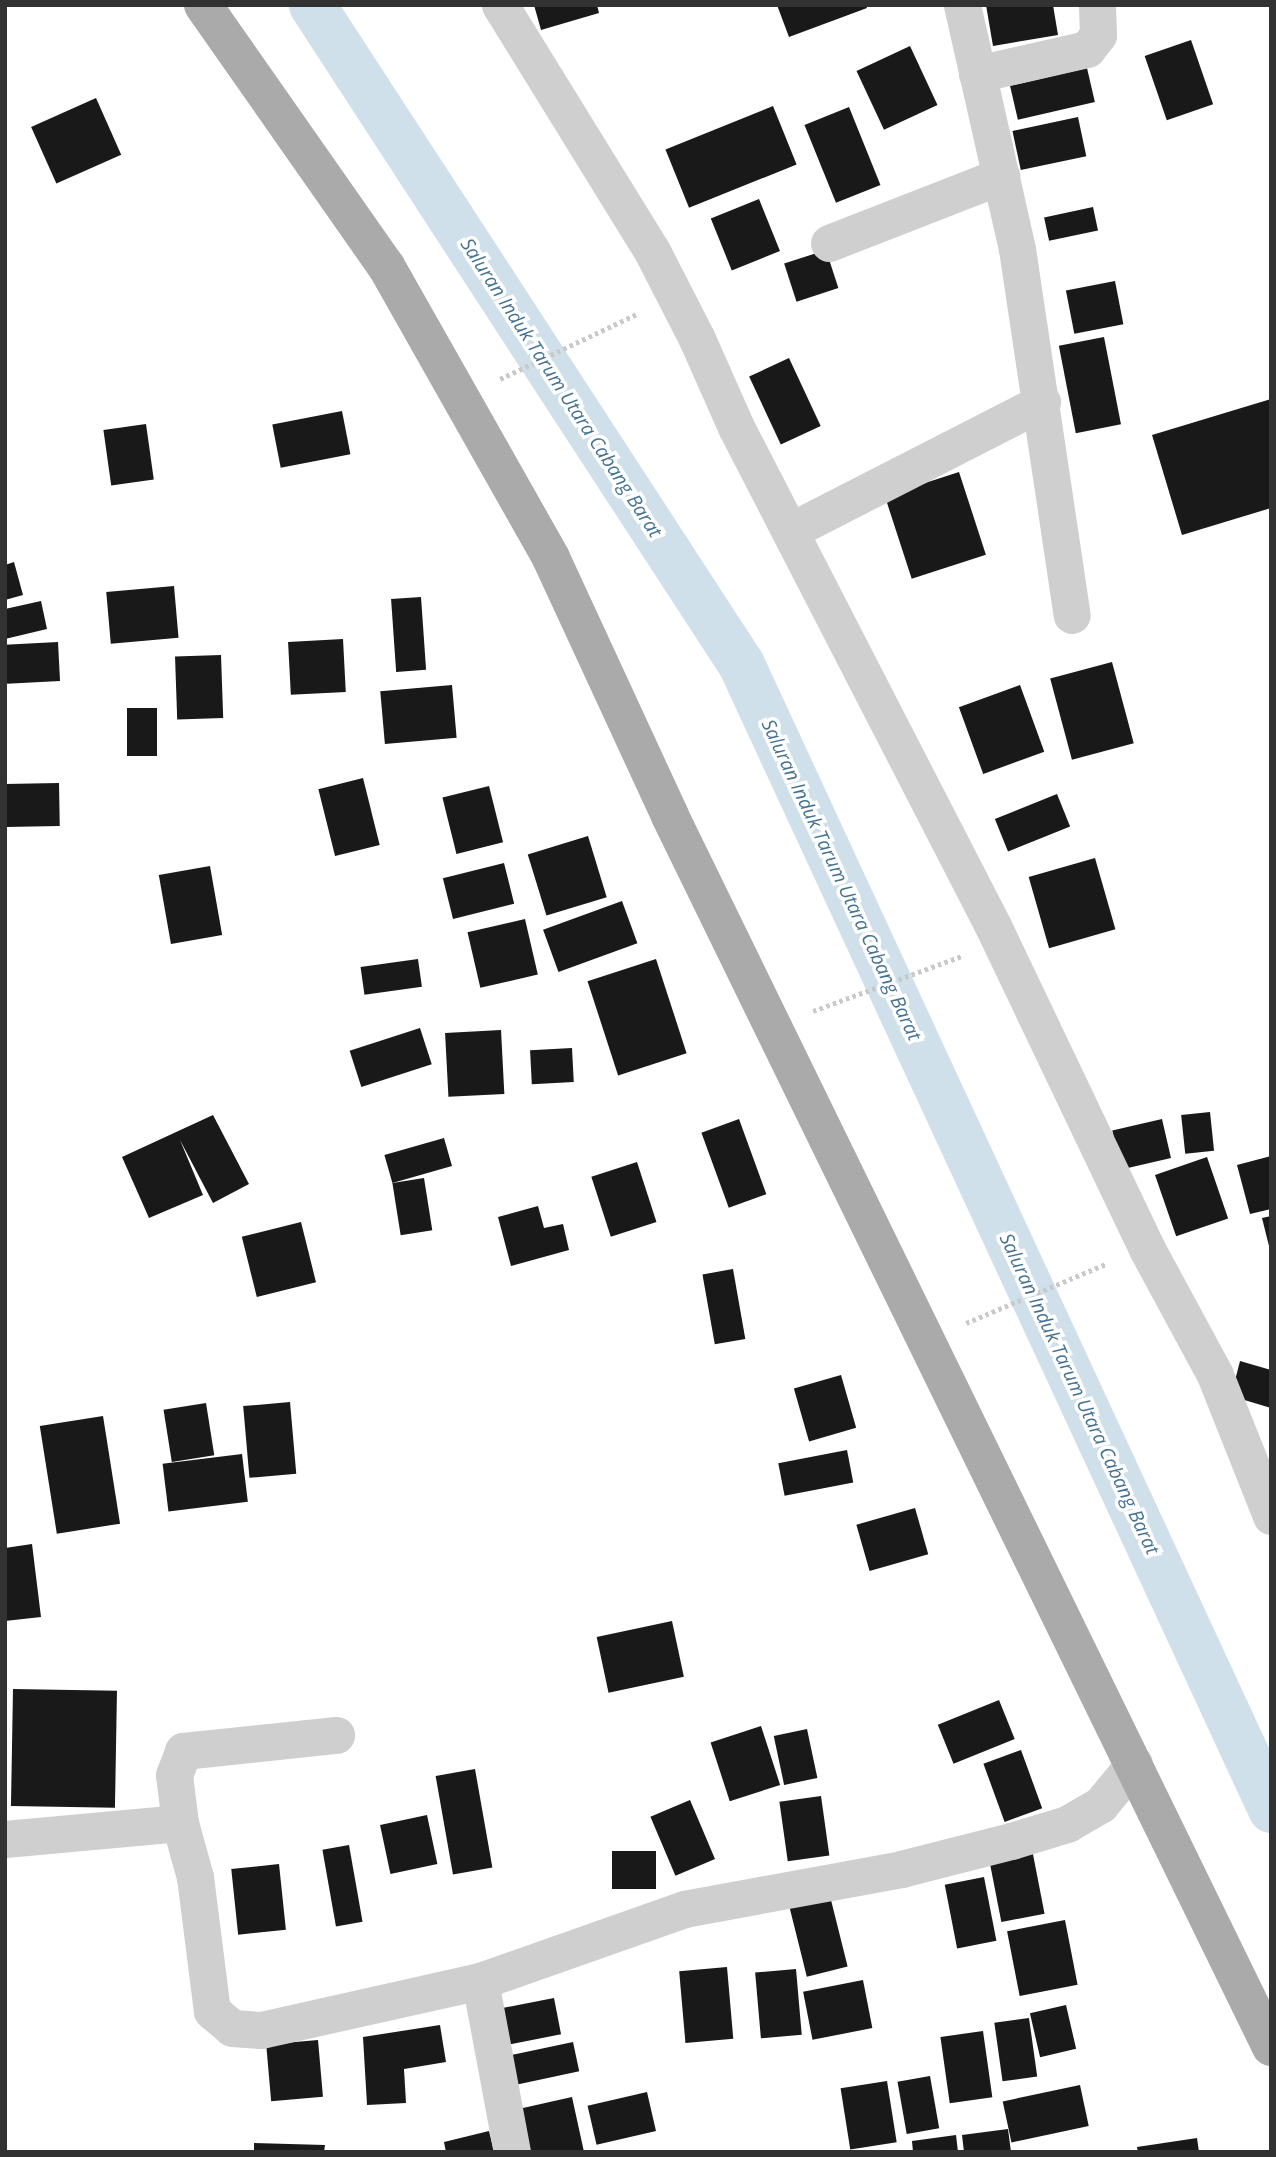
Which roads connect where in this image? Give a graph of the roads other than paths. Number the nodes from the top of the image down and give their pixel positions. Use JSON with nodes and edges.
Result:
{"nodes":[{"id":1,"x":203,"y":5,"type":"edge"},
{"id":2,"x":500,"y":5,"type":"edge"},
{"id":3,"x":962,"y":5,"type":"edge"},
{"id":4,"x":1097,"y":5,"type":"edge"},
{"id":5,"x":977,"y":74,"type":"junction"},
{"id":6,"x":1001,"y":176,"type":"junction"},
{"id":7,"x":829,"y":243,"type":"dead end"},
{"id":8,"x":1042,"y":402,"type":"junction"},
{"id":9,"x":792,"y":530,"type":"junction"},
{"id":10,"x":1072,"y":615,"type":"dead end"},
{"id":11,"x":1271,"y":1516,"type":"edge"},
{"id":12,"x":336,"y":1735,"type":"dead end"},
{"id":13,"x":1134,"y":1764,"type":"junction"},
{"id":14,"x":180,"y":1823,"type":"junction"},
{"id":15,"x":5,"y":1839,"type":"edge"},
{"id":16,"x":480,"y":1982,"type":"junction"},
{"id":17,"x":1271,"y":2047,"type":"edge"},
{"id":18,"x":512,"y":2152,"type":"edge"}],
"edges":[{"from":1,"to":13,"type":"main road"},
{"from":2,"to":9,"type":"street"},
{"from":3,"to":5,"type":"street"},
{"from":4,"to":5,"type":"street"},
{"from":5,"to":6,"type":"street"},
{"from":6,"to":7,"type":"street"},
{"from":6,"to":8,"type":"street"},
{"from":8,"to":9,"type":"street"},
{"from":8,"to":10,"type":"street"},
{"from":9,"to":11,"type":"street"},
{"from":12,"to":14,"type":"street"},
{"from":13,"to":16,"type":"street"},
{"from":13,"to":17,"type":"main road"},
{"from":14,"to":15,"type":"street"},
{"from":14,"to":16,"type":"street"},
{"from":16,"to":18,"type":"street"}]}
